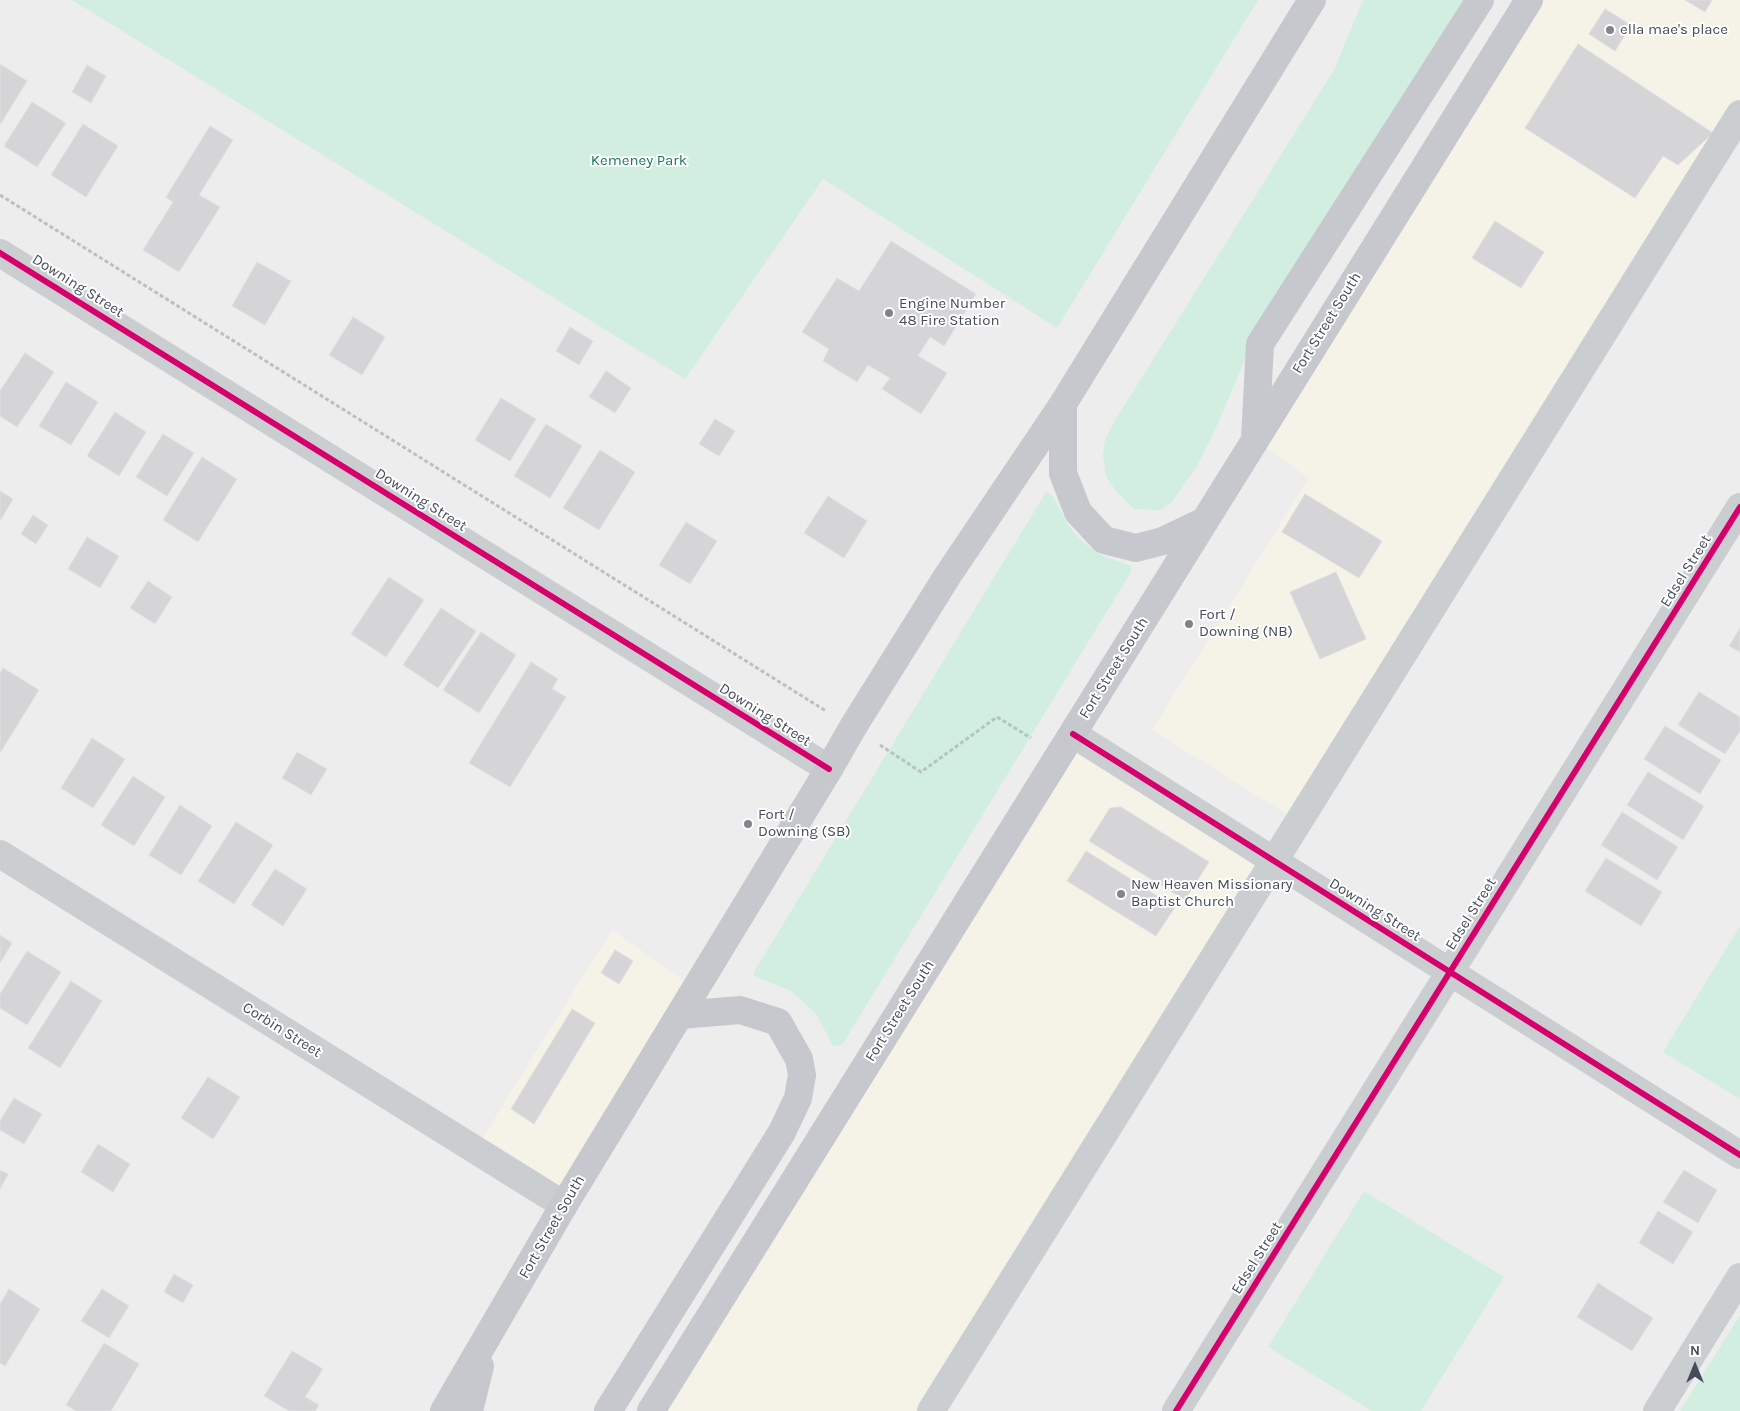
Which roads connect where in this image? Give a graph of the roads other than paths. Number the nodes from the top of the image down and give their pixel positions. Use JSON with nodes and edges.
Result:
{"nodes":[{"id":1,"x":1312,"y":0,"type":"edge"},
{"id":2,"x":1480,"y":0,"type":"edge"},
{"id":3,"x":1529,"y":0,"type":"edge"},
{"id":4,"x":1740,"y":114,"type":"edge"},
{"id":5,"x":0,"y":253,"type":"edge"},
{"id":6,"x":1062,"y":404,"type":"junction"},
{"id":7,"x":1254,"y":441,"type":"junction"},
{"id":8,"x":1740,"y":507,"type":"edge"},
{"id":9,"x":1204,"y":521,"type":"junction"},
{"id":10,"x":1073,"y":734,"type":"junction"},
{"id":11,"x":829,"y":770,"type":"junction"},
{"id":12,"x":0,"y":854,"type":"edge"},
{"id":13,"x":1274,"y":861,"type":"junction"},
{"id":14,"x":1450,"y":972,"type":"junction"},
{"id":15,"x":680,"y":1015,"type":"junction"},
{"id":16,"x":1740,"y":1155,"type":"edge"},
{"id":17,"x":564,"y":1205,"type":"junction"},
{"id":18,"x":1740,"y":1277,"type":"edge"},
{"id":19,"x":486,"y":1340,"type":"junction"},
{"id":20,"x":444,"y":1411,"type":"edge"},
{"id":21,"x":469,"y":1411,"type":"edge"},
{"id":22,"x":608,"y":1411,"type":"edge"},
{"id":23,"x":651,"y":1411,"type":"edge"},
{"id":24,"x":931,"y":1411,"type":"edge"},
{"id":25,"x":1176,"y":1411,"type":"edge"},
{"id":26,"x":1657,"y":1411,"type":"edge"}],
"edges":[{"from":1,"to":6,"type":"main road","name":"Fort Street South"},
{"from":2,"to":7,"type":"main road"},
{"from":3,"to":7,"type":"main road","name":"Fort Street South"},
{"from":4,"to":13,"type":"street"},
{"from":5,"to":11,"type":"street","name":"Downing Street"},
{"from":6,"to":9,"type":"main road"},
{"from":6,"to":11,"type":"main road","name":"Fort Street South"},
{"from":7,"to":9,"type":"main road","name":"Fort Street South"},
{"from":8,"to":14,"type":"street","name":"Edsel Street"},
{"from":9,"to":10,"type":"main road","name":"Fort Street South"},
{"from":10,"to":13,"type":"street","name":"Downing Street"},
{"from":10,"to":23,"type":"main road","name":"Fort Street South"},
{"from":11,"to":15,"type":"main road","name":"Fort Street South"},
{"from":12,"to":17,"type":"street","name":"Corbin Street"},
{"from":13,"to":14,"type":"street","name":"Downing Street"},
{"from":13,"to":24,"type":"street"},
{"from":14,"to":16,"type":"street","name":"Downing Street"},
{"from":14,"to":25,"type":"street","name":"Edsel Street"},
{"from":15,"to":17,"type":"main road","name":"Fort Street South"},
{"from":15,"to":22,"type":"main road"},
{"from":17,"to":19,"type":"main road","name":"Fort Street South"},
{"from":18,"to":26,"type":"street"},
{"from":19,"to":20,"type":"main road","name":"Fort Street South"},
{"from":19,"to":21,"type":"main road"}]}
